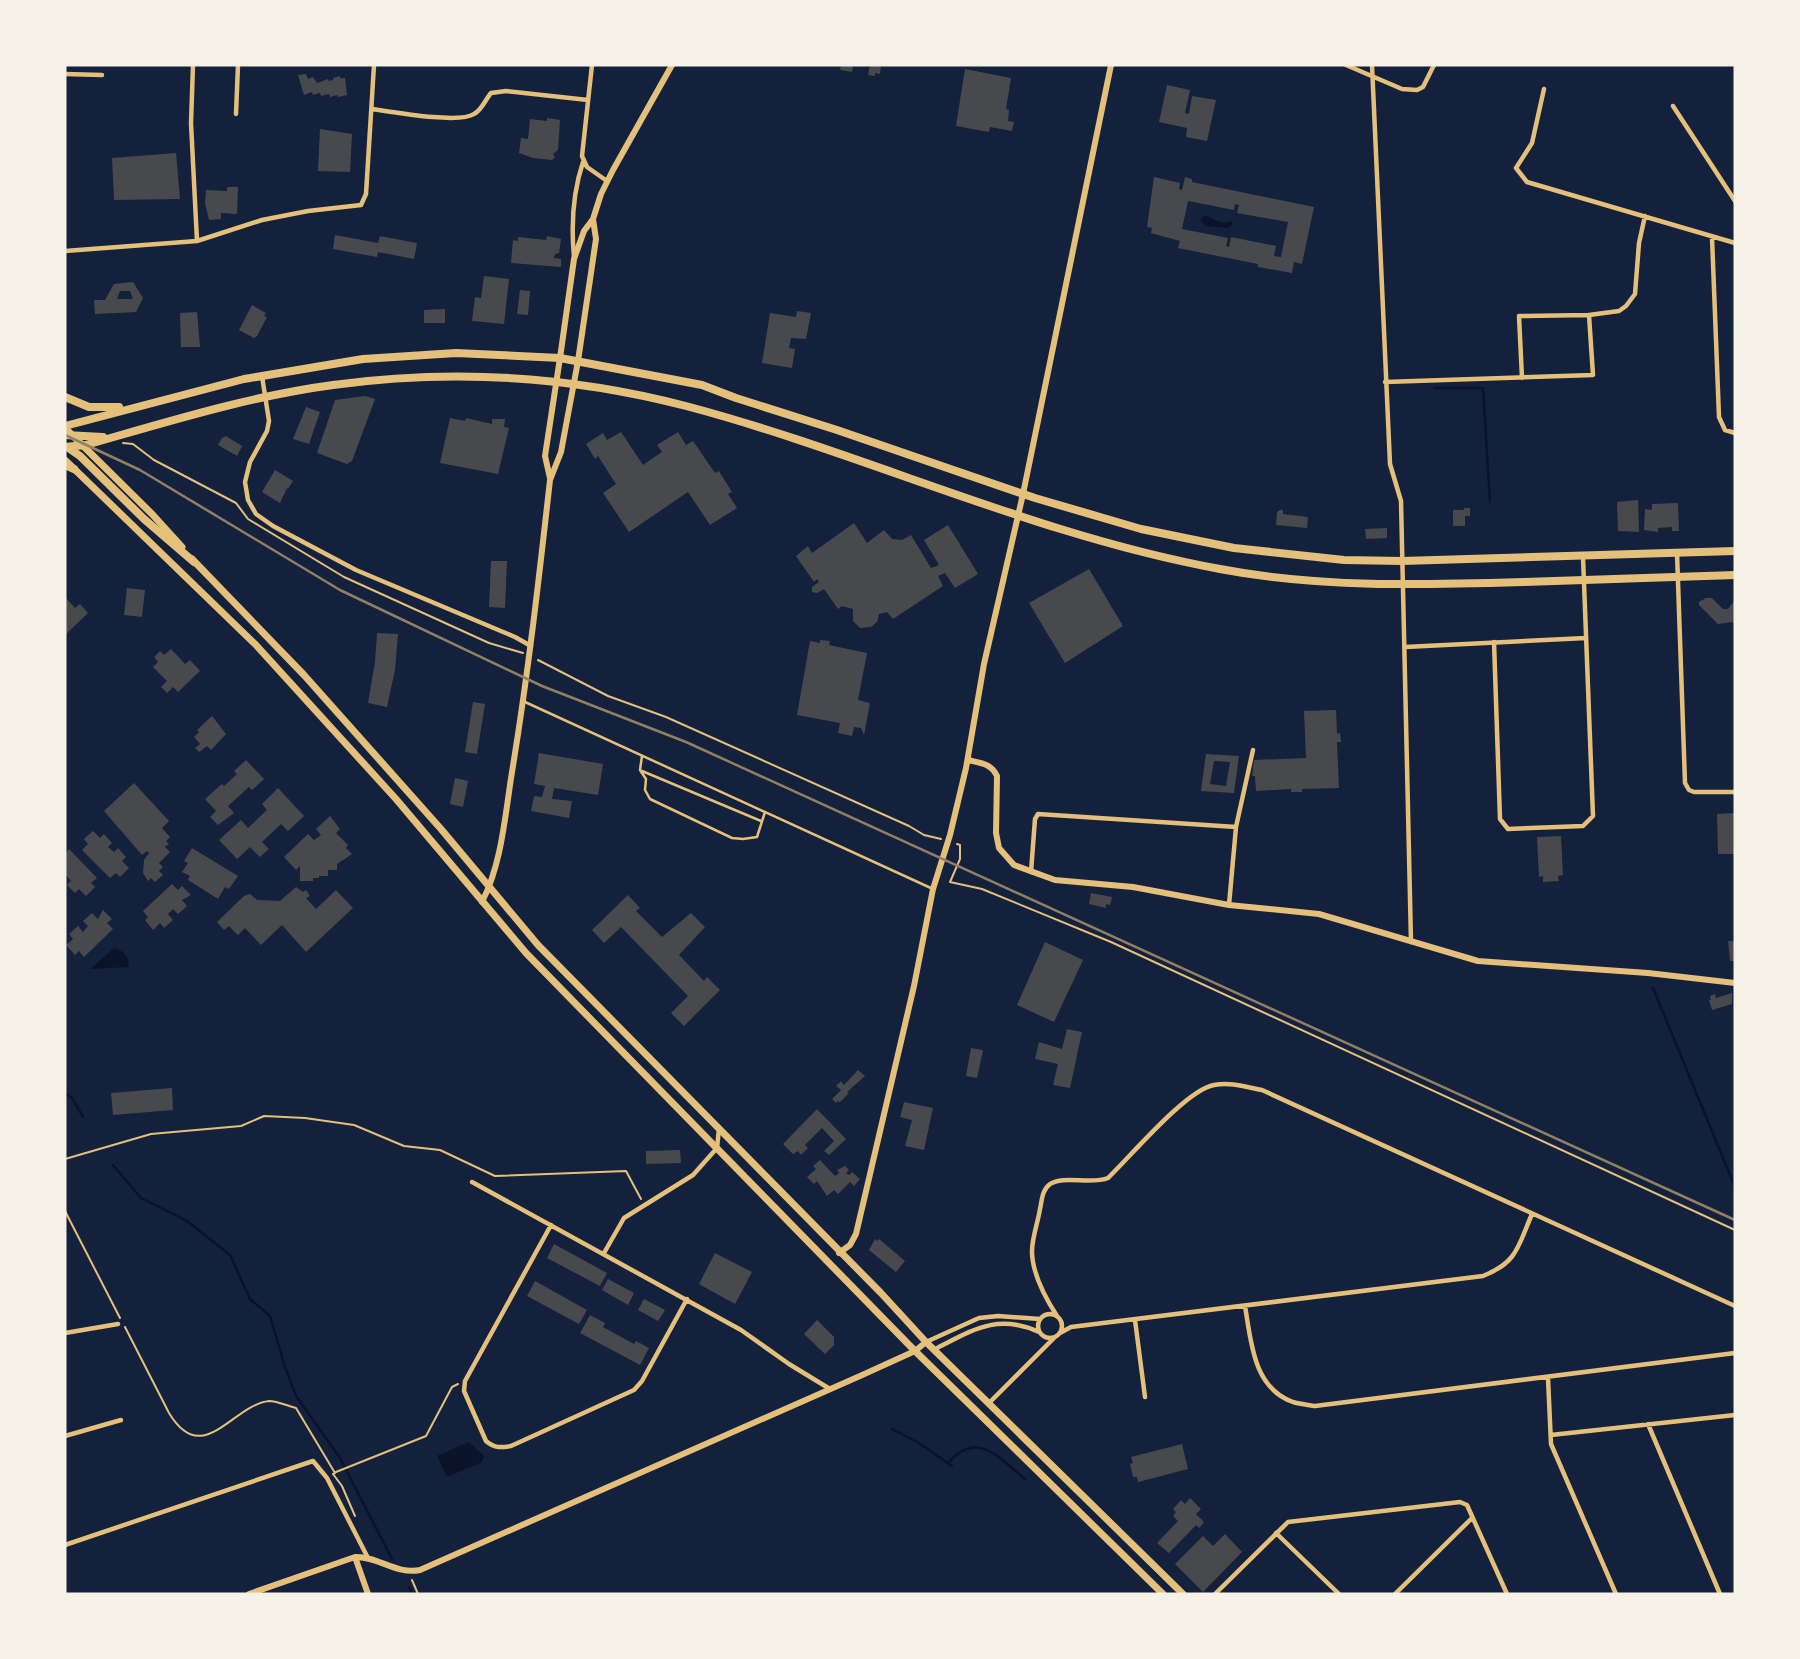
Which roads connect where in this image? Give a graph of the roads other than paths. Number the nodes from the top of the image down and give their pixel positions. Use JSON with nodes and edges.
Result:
{"nodes":[{"id":1,"x":193,"y":65,"type":"edge"},
{"id":2,"x":238,"y":65,"type":"edge"},
{"id":3,"x":374,"y":65,"type":"edge"},
{"id":4,"x":592,"y":65,"type":"edge"},
{"id":5,"x":672,"y":65,"type":"edge"},
{"id":6,"x":1111,"y":65,"type":"edge"},
{"id":7,"x":1346,"y":65,"type":"edge"},
{"id":8,"x":1372,"y":65,"type":"edge"},
{"id":9,"x":1434,"y":65,"type":"edge"},
{"id":10,"x":65,"y":74,"type":"edge"},
{"id":11,"x":102,"y":75,"type":"dead end"},
{"id":12,"x":1372,"y":75,"type":"junction"},
{"id":13,"x":1544,"y":89,"type":"dead end"},
{"id":14,"x":588,"y":100,"type":"junction"},
{"id":15,"x":1673,"y":106,"type":"dead end"},
{"id":16,"x":372,"y":109,"type":"junction"},
{"id":17,"x":236,"y":114,"type":"dead end"},
{"id":18,"x":583,"y":161,"type":"junction"},
{"id":19,"x":608,"y":181,"type":"junction"},
{"id":20,"x":1735,"y":201,"type":"edge"},
{"id":21,"x":1645,"y":216,"type":"junction"},
{"id":22,"x":593,"y":219,"type":"junction"},
{"id":23,"x":1712,"y":237,"type":"junction"},
{"id":24,"x":197,"y":241,"type":"junction"},
{"id":25,"x":1735,"y":243,"type":"edge"},
{"id":26,"x":65,"y":251,"type":"edge"},
{"id":27,"x":574,"y":259,"type":"junction"},
{"id":28,"x":1589,"y":314,"type":"junction"},
{"id":29,"x":560,"y":358,"type":"junction"},
{"id":30,"x":578,"y":361,"type":"junction"},
{"id":31,"x":262,"y":375,"type":"junction"},
{"id":32,"x":1522,"y":377,"type":"junction"},
{"id":33,"x":557,"y":382,"type":"junction"},
{"id":34,"x":1385,"y":382,"type":"junction"},
{"id":35,"x":575,"y":384,"type":"junction"},
{"id":36,"x":65,"y":397,"type":"edge"},
{"id":37,"x":265,"y":397,"type":"junction"},
{"id":38,"x":153,"y":402,"type":"junction"},
{"id":39,"x":65,"y":427,"type":"edge"},
{"id":40,"x":1735,"y":433,"type":"edge"},
{"id":41,"x":69,"y":436,"type":"edge"},
{"id":42,"x":118,"y":439,"type":"junction"},
{"id":43,"x":83,"y":445,"type":"junction"},
{"id":44,"x":66,"y":447,"type":"edge"},
{"id":45,"x":65,"y":463,"type":"edge"},
{"id":46,"x":74,"y":469,"type":"joint"},
{"id":47,"x":550,"y":480,"type":"junction"},
{"id":48,"x":1023,"y":494,"type":"junction"},
{"id":49,"x":1018,"y":516,"type":"junction"},
{"id":50,"x":1735,"y":551,"type":"edge"},
{"id":51,"x":1677,"y":553,"type":"junction"},
{"id":52,"x":1583,"y":556,"type":"junction"},
{"id":53,"x":1402,"y":561,"type":"junction"},
{"id":54,"x":194,"y":562,"type":"junction"},
{"id":55,"x":1735,"y":575,"type":"edge"},
{"id":56,"x":1678,"y":577,"type":"junction"},
{"id":57,"x":1583,"y":580,"type":"junction"},
{"id":58,"x":1404,"y":585,"type":"junction"},
{"id":59,"x":1586,"y":638,"type":"junction"},
{"id":60,"x":1494,"y":642,"type":"junction"},
{"id":61,"x":531,"y":646,"type":"junction"},
{"id":62,"x":1405,"y":647,"type":"junction"},
{"id":63,"x":524,"y":702,"type":"junction"},
{"id":64,"x":1253,"y":750,"type":"dead end"},
{"id":65,"x":642,"y":756,"type":"junction"},
{"id":66,"x":968,"y":760,"type":"junction"},
{"id":67,"x":386,"y":766,"type":"junction"},
{"id":68,"x":639,"y":771,"type":"junction"},
{"id":69,"x":375,"y":777,"type":"junction"},
{"id":70,"x":1735,"y":792,"type":"edge"},
{"id":71,"x":765,"y":812,"type":"junction"},
{"id":72,"x":761,"y":821,"type":"junction"},
{"id":73,"x":1236,"y":827,"type":"junction"},
{"id":74,"x":1031,"y":872,"type":"junction"},
{"id":75,"x":489,"y":887,"type":"junction"},
{"id":76,"x":933,"y":890,"type":"junction"},
{"id":77,"x":482,"y":902,"type":"junction"},
{"id":78,"x":1229,"y":905,"type":"junction"},
{"id":79,"x":1411,"y":942,"type":"junction"},
{"id":80,"x":1735,"y":983,"type":"edge"},
{"id":81,"x":719,"y":1129,"type":"junction"},
{"id":82,"x":717,"y":1148,"type":"junction"},
{"id":83,"x":472,"y":1182,"type":"dead end"},
{"id":84,"x":1532,"y":1214,"type":"junction"},
{"id":85,"x":551,"y":1225,"type":"junction"},
{"id":86,"x":604,"y":1253,"type":"junction"},
{"id":87,"x":839,"y":1253,"type":"junction"},
{"id":88,"x":687,"y":1299,"type":"junction"},
{"id":89,"x":1047,"y":1301,"type":"junction"},
{"id":90,"x":1245,"y":1306,"type":"junction"},
{"id":91,"x":1735,"y":1306,"type":"edge"},
{"id":92,"x":1057,"y":1316,"type":"junction"},
{"id":93,"x":1043,"y":1317,"type":"junction"},
{"id":94,"x":1135,"y":1320,"type":"junction"},
{"id":95,"x":1061,"y":1322,"type":"junction"},
{"id":96,"x":118,"y":1324,"type":"dead end"},
{"id":97,"x":1072,"y":1327,"type":"junction"},
{"id":98,"x":65,"y":1333,"type":"edge"},
{"id":99,"x":1041,"y":1334,"type":"junction"},
{"id":100,"x":1057,"y":1335,"type":"junction"},
{"id":101,"x":926,"y":1342,"type":"junction"},
{"id":102,"x":935,"y":1349,"type":"junction"},
{"id":103,"x":1045,"y":1350,"type":"junction"},
{"id":104,"x":915,"y":1351,"type":"junction"},
{"id":105,"x":1735,"y":1353,"type":"edge"},
{"id":106,"x":1548,"y":1378,"type":"junction"},
{"id":107,"x":830,"y":1389,"type":"junction"},
{"id":108,"x":1145,"y":1397,"type":"dead end"},
{"id":109,"x":989,"y":1404,"type":"junction"},
{"id":110,"x":1735,"y":1415,"type":"edge"},
{"id":111,"x":121,"y":1420,"type":"dead end"},
{"id":112,"x":1648,"y":1424,"type":"junction"},
{"id":113,"x":1551,"y":1435,"type":"junction"},
{"id":114,"x":65,"y":1436,"type":"edge"},
{"id":115,"x":1472,"y":1518,"type":"junction"},
{"id":116,"x":1276,"y":1533,"type":"junction"},
{"id":117,"x":65,"y":1545,"type":"edge"},
{"id":118,"x":355,"y":1557,"type":"junction"},
{"id":119,"x":368,"y":1558,"type":"junction"},
{"id":120,"x":254,"y":1593,"type":"edge"},
{"id":121,"x":368,"y":1594,"type":"edge"},
{"id":122,"x":1163,"y":1594,"type":"edge"},
{"id":123,"x":1183,"y":1594,"type":"edge"},
{"id":124,"x":1215,"y":1594,"type":"edge"},
{"id":125,"x":1339,"y":1594,"type":"edge"},
{"id":126,"x":1395,"y":1594,"type":"edge"},
{"id":127,"x":1507,"y":1594,"type":"edge"},
{"id":128,"x":1616,"y":1594,"type":"edge"},
{"id":129,"x":1720,"y":1594,"type":"edge"}],
"edges":[{"from":1,"to":24,"type":"street"},
{"from":2,"to":17,"type":"street"},
{"from":3,"to":16,"type":"street"},
{"from":4,"to":14,"type":"street"},
{"from":5,"to":19,"type":"street"},
{"from":6,"to":48,"type":"street"},
{"from":7,"to":12,"type":"street"},
{"from":8,"to":12,"type":"street"},
{"from":9,"to":12,"type":"street"},
{"from":10,"to":11,"type":"street"},
{"from":12,"to":34,"type":"street"},
{"from":13,"to":21,"type":"street"},
{"from":14,"to":16,"type":"street"},
{"from":14,"to":18,"type":"street"},
{"from":15,"to":20,"type":"street"},
{"from":16,"to":24,"type":"street"},
{"from":18,"to":19,"type":"street"},
{"from":18,"to":27,"type":"street"},
{"from":19,"to":22,"type":"street"},
{"from":21,"to":23,"type":"street"},
{"from":21,"to":28,"type":"street"},
{"from":22,"to":27,"type":"street"},
{"from":22,"to":30,"type":"street"},
{"from":23,"to":25,"type":"street"},
{"from":23,"to":40,"type":"street"},
{"from":24,"to":26,"type":"street"},
{"from":27,"to":29,"type":"street"},
{"from":28,"to":32,"type":"street"},
{"from":28,"to":32,"type":"street"},
{"from":29,"to":30,"type":"highway"},
{"from":29,"to":31,"type":"highway"},
{"from":29,"to":33,"type":"street"},
{"from":30,"to":35,"type":"street"},
{"from":30,"to":48,"type":"highway"},
{"from":31,"to":37,"type":"street"},
{"from":31,"to":38,"type":"highway"},
{"from":32,"to":34,"type":"street"},
{"from":33,"to":35,"type":"highway"},
{"from":33,"to":37,"type":"highway"},
{"from":33,"to":47,"type":"street"},
{"from":34,"to":53,"type":"street"},
{"from":35,"to":47,"type":"street"},
{"from":35,"to":49,"type":"highway"},
{"from":36,"to":38,"type":"highway"},
{"from":37,"to":42,"type":"highway"},
{"from":37,"to":61,"type":"street"},
{"from":38,"to":39,"type":"highway"},
{"from":39,"to":41,"type":"main road"},
{"from":41,"to":42,"type":"highway"},
{"from":41,"to":43,"type":"main road"},
{"from":42,"to":43,"type":"highway"},
{"from":43,"to":44,"type":"highway"},
{"from":43,"to":54,"type":"main road"},
{"from":44,"to":54,"type":"highway"},
{"from":45,"to":46,"type":"highway"},
{"from":46,"to":69,"type":"main road"},
{"from":47,"to":61,"type":"street"},
{"from":48,"to":49,"type":"street"},
{"from":48,"to":53,"type":"highway"},
{"from":49,"to":58,"type":"highway"},
{"from":49,"to":66,"type":"street"},
{"from":50,"to":51,"type":"highway"},
{"from":51,"to":52,"type":"highway"},
{"from":51,"to":56,"type":"street"},
{"from":52,"to":53,"type":"highway"},
{"from":52,"to":57,"type":"street"},
{"from":53,"to":58,"type":"street"},
{"from":54,"to":67,"type":"main road"},
{"from":55,"to":56,"type":"highway"},
{"from":56,"to":57,"type":"highway"},
{"from":56,"to":70,"type":"street"},
{"from":57,"to":58,"type":"highway"},
{"from":57,"to":59,"type":"street"},
{"from":58,"to":62,"type":"street"},
{"from":59,"to":60,"type":"street"},
{"from":59,"to":60,"type":"street"},
{"from":60,"to":62,"type":"street"},
{"from":61,"to":63,"type":"street"},
{"from":62,"to":79,"type":"street"},
{"from":63,"to":65,"type":"lane"},
{"from":63,"to":75,"type":"street"},
{"from":64,"to":73,"type":"street"},
{"from":65,"to":68,"type":"lane"},
{"from":65,"to":71,"type":"lane"},
{"from":66,"to":74,"type":"street"},
{"from":66,"to":76,"type":"street"},
{"from":67,"to":69,"type":"main road"},
{"from":67,"to":75,"type":"main road"},
{"from":68,"to":72,"type":"lane"},
{"from":68,"to":72,"type":"lane"},
{"from":69,"to":77,"type":"main road"},
{"from":71,"to":72,"type":"lane"},
{"from":71,"to":76,"type":"lane"},
{"from":73,"to":74,"type":"street"},
{"from":73,"to":78,"type":"street"},
{"from":74,"to":78,"type":"street"},
{"from":75,"to":77,"type":"street"},
{"from":75,"to":81,"type":"main road"},
{"from":76,"to":87,"type":"street"},
{"from":77,"to":82,"type":"main road"},
{"from":78,"to":79,"type":"street"},
{"from":79,"to":80,"type":"street"},
{"from":81,"to":82,"type":"street"},
{"from":81,"to":87,"type":"main road"},
{"from":82,"to":86,"type":"street"},
{"from":82,"to":104,"type":"main road"},
{"from":83,"to":85,"type":"street"},
{"from":84,"to":89,"type":"street"},
{"from":84,"to":90,"type":"street"},
{"from":84,"to":91,"type":"street"},
{"from":85,"to":86,"type":"street"},
{"from":85,"to":88,"type":"street"},
{"from":86,"to":88,"type":"street"},
{"from":87,"to":101,"type":"main road"},
{"from":88,"to":107,"type":"street"},
{"from":89,"to":92,"type":"street"},
{"from":89,"to":93,"type":"street"},
{"from":90,"to":94,"type":"street"},
{"from":90,"to":106,"type":"street"},
{"from":92,"to":93,"type":"street"},
{"from":92,"to":95,"type":"street"},
{"from":93,"to":99,"type":"street"},
{"from":93,"to":101,"type":"street"},
{"from":94,"to":97,"type":"street"},
{"from":94,"to":108,"type":"street"},
{"from":95,"to":97,"type":"street"},
{"from":95,"to":100,"type":"street"},
{"from":96,"to":98,"type":"street"},
{"from":97,"to":100,"type":"street"},
{"from":99,"to":100,"type":"street"},
{"from":99,"to":102,"type":"street"},
{"from":99,"to":103,"type":"street"},
{"from":100,"to":103,"type":"street"},
{"from":101,"to":102,"type":"main road"},
{"from":101,"to":104,"type":"street"},
{"from":102,"to":104,"type":"street"},
{"from":102,"to":109,"type":"main road"},
{"from":103,"to":109,"type":"street"},
{"from":104,"to":107,"type":"street"},
{"from":104,"to":122,"type":"main road"},
{"from":105,"to":106,"type":"street"},
{"from":106,"to":113,"type":"street"},
{"from":107,"to":119,"type":"street"},
{"from":109,"to":123,"type":"main road"},
{"from":110,"to":112,"type":"street"},
{"from":111,"to":114,"type":"street"},
{"from":112,"to":113,"type":"street"},
{"from":112,"to":129,"type":"street"},
{"from":113,"to":128,"type":"street"},
{"from":115,"to":116,"type":"street"},
{"from":115,"to":126,"type":"street"},
{"from":115,"to":127,"type":"street"},
{"from":116,"to":124,"type":"street"},
{"from":116,"to":125,"type":"street"},
{"from":117,"to":119,"type":"street"},
{"from":118,"to":119,"type":"street"},
{"from":118,"to":120,"type":"street"},
{"from":118,"to":121,"type":"street"}]}
